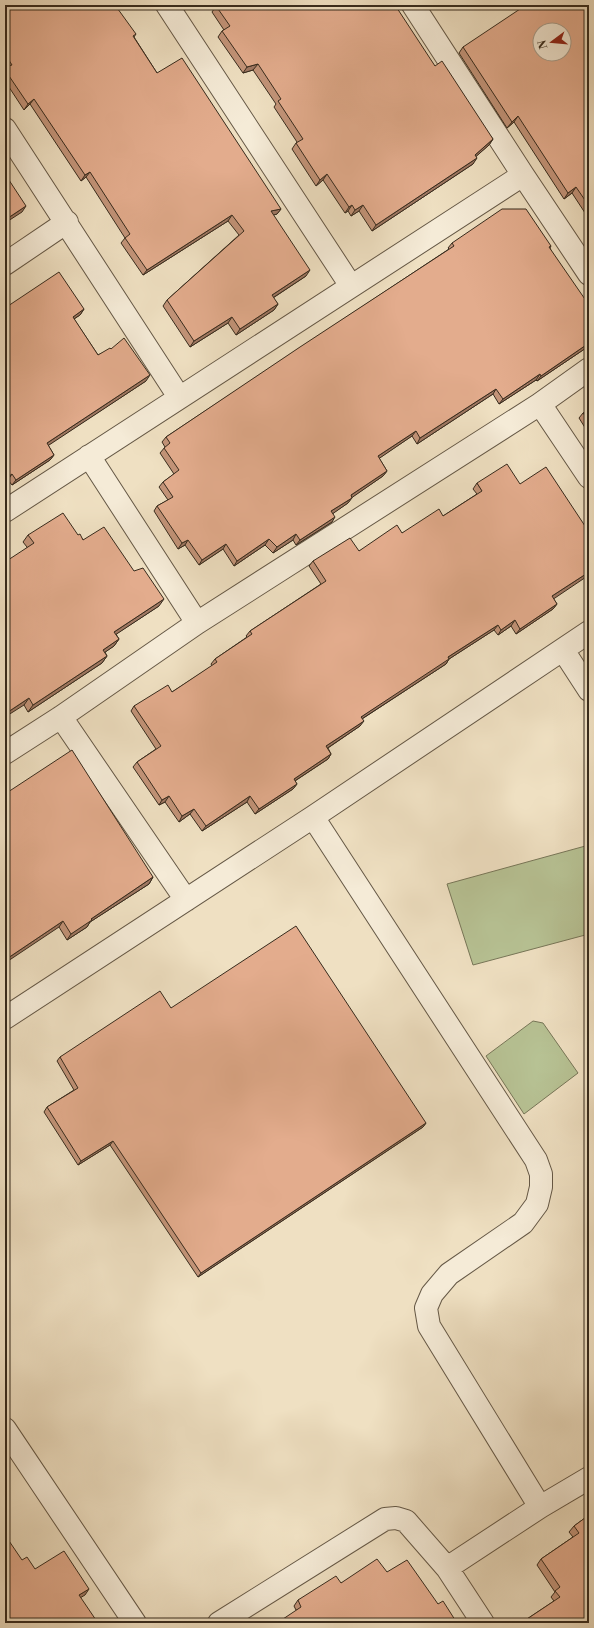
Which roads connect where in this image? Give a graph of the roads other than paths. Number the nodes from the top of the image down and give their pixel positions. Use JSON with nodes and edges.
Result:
{"nodes":[{"id":1,"x":167,"y":5,"type":"edge"},
{"id":2,"x":413,"y":5,"type":"edge"},
{"id":3,"x":5,"y":129,"type":"edge"},
{"id":4,"x":522,"y":175,"type":"junction"},
{"id":5,"x":66,"y":222,"type":"junction"},
{"id":6,"x":5,"y":264,"type":"edge"},
{"id":7,"x":589,"y":274,"type":"edge"},
{"id":8,"x":351,"y":286,"type":"junction"},
{"id":9,"x":589,"y":369,"type":"edge"},
{"id":10,"x":179,"y":397,"type":"junction"},
{"id":11,"x":540,"y":404,"type":"junction"},
{"id":12,"x":89,"y":456,"type":"junction"},
{"id":13,"x":589,"y":478,"type":"edge"},
{"id":14,"x":5,"y":511,"type":"edge"},
{"id":15,"x":197,"y":623,"type":"junction"},
{"id":16,"x":589,"y":632,"type":"edge"},
{"id":17,"x":563,"y":650,"type":"junction"},
{"id":18,"x":589,"y":690,"type":"edge"},
{"id":19,"x":61,"y":717,"type":"junction"},
{"id":20,"x":5,"y":753,"type":"edge"},
{"id":21,"x":313,"y":817,"type":"junction"},
{"id":22,"x":186,"y":900,"type":"junction"},
{"id":23,"x":5,"y":1018,"type":"edge"},
{"id":24,"x":5,"y":1429,"type":"edge"},
{"id":25,"x":589,"y":1478,"type":"edge"},
{"id":26,"x":540,"y":1507,"type":"junction"},
{"id":27,"x":447,"y":1568,"type":"junction"},
{"id":28,"x":135,"y":1623,"type":"edge"},
{"id":29,"x":219,"y":1623,"type":"edge"},
{"id":30,"x":483,"y":1623,"type":"edge"}],
"edges":[{"from":1,"to":8,"type":"street"},
{"from":2,"to":4,"type":"street"},
{"from":3,"to":5,"type":"street"},
{"from":4,"to":7,"type":"street"},
{"from":4,"to":8,"type":"street"},
{"from":5,"to":6,"type":"street"},
{"from":5,"to":10,"type":"street"},
{"from":8,"to":10,"type":"street"},
{"from":9,"to":11,"type":"street"},
{"from":10,"to":12,"type":"street"},
{"from":11,"to":13,"type":"street"},
{"from":11,"to":15,"type":"street"},
{"from":12,"to":14,"type":"street"},
{"from":12,"to":15,"type":"street"},
{"from":15,"to":19,"type":"street"},
{"from":16,"to":17,"type":"street"},
{"from":17,"to":18,"type":"street"},
{"from":17,"to":21,"type":"street"},
{"from":19,"to":20,"type":"street"},
{"from":19,"to":22,"type":"street"},
{"from":21,"to":22,"type":"street"},
{"from":21,"to":26,"type":"street"},
{"from":22,"to":23,"type":"street"},
{"from":24,"to":28,"type":"street"},
{"from":25,"to":26,"type":"street"},
{"from":26,"to":27,"type":"street"},
{"from":27,"to":29,"type":"street"},
{"from":27,"to":30,"type":"street"}]}
